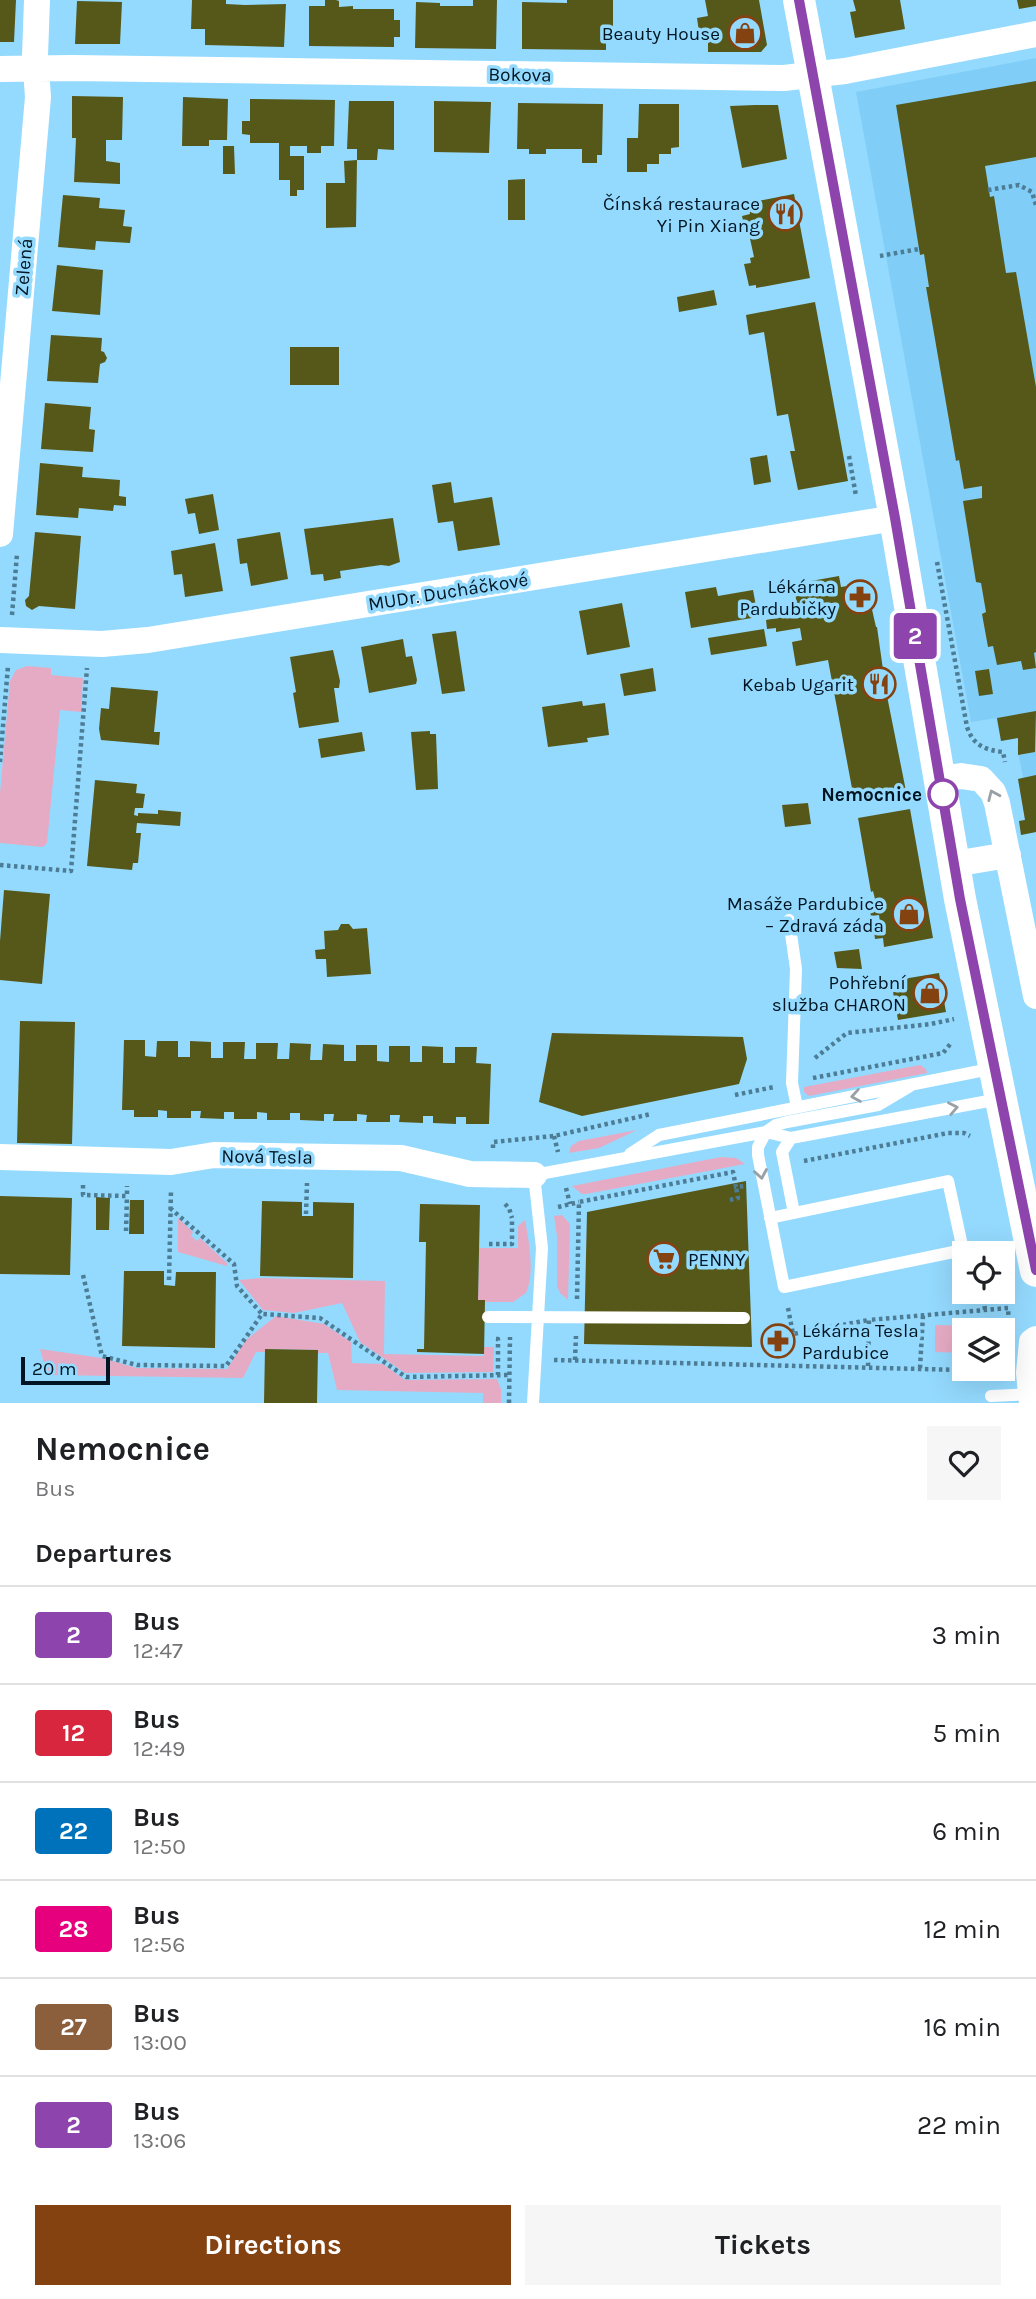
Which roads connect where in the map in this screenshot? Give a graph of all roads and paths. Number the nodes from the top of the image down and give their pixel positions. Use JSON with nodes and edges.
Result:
{"nodes":[{"id":1,"x":37,"y":0,"type":"edge"},
{"id":2,"x":799,"y":0,"type":"edge"},
{"id":3,"x":1036,"y":34,"type":"edge"},
{"id":4,"x":0,"y":69,"type":"edge"},
{"id":5,"x":37,"y":69,"type":"junction"},
{"id":6,"x":813,"y":76,"type":"junction"},
{"id":7,"x":988,"y":190,"type":"dead end"},
{"id":8,"x":1036,"y":205,"type":"edge"},
{"id":9,"x":877,"y":244,"type":"dead end"},
{"id":10,"x":919,"y":249,"type":"dead end"},
{"id":11,"x":895,"y":518,"type":"junction"},
{"id":12,"x":0,"y":534,"type":"edge"},
{"id":13,"x":935,"y":552,"type":"dead end"},
{"id":14,"x":4,"y":651,"type":"edge"},
{"id":15,"x":87,"y":668,"type":"dead end"},
{"id":16,"x":0,"y":762,"type":"edge"},
{"id":17,"x":1006,"y":769,"type":"dead end"},
{"id":18,"x":940,"y":779,"type":"junction"},
{"id":19,"x":1008,"y":855,"type":"junction"},
{"id":20,"x":954,"y":864,"type":"junction"},
{"id":21,"x":0,"y":865,"type":"edge"},
{"id":22,"x":789,"y":920,"type":"dead end"},
{"id":23,"x":1036,"y":996,"type":"edge"},
{"id":24,"x":956,"y":1018,"type":"dead end"},
{"id":25,"x":952,"y":1042,"type":"dead end"},
{"id":26,"x":995,"y":1068,"type":"junction"},
{"id":27,"x":792,"y":1083,"type":"junction"},
{"id":28,"x":910,"y":1086,"type":"junction"},
{"id":29,"x":1001,"y":1098,"type":"junction"},
{"id":30,"x":797,"y":1107,"type":"junction"},
{"id":31,"x":766,"y":1132,"type":"junction"},
{"id":32,"x":554,"y":1136,"type":"dead end"},
{"id":33,"x":970,"y":1136,"type":"dead end"},
{"id":34,"x":791,"y":1138,"type":"junction"},
{"id":35,"x":493,"y":1142,"type":"dead end"},
{"id":36,"x":0,"y":1157,"type":"edge"},
{"id":37,"x":626,"y":1157,"type":"junction"},
{"id":38,"x":171,"y":1163,"type":"junction"},
{"id":39,"x":534,"y":1175,"type":"junction"},
{"id":40,"x":786,"y":1177,"type":"junction"},
{"id":41,"x":762,"y":1182,"type":"junction"},
{"id":42,"x":736,"y":1187,"type":"junction"},
{"id":43,"x":127,"y":1196,"type":"dead end"},
{"id":44,"x":730,"y":1200,"type":"dead end"},
{"id":45,"x":500,"y":1201,"type":"dead end"},
{"id":46,"x":579,"y":1202,"type":"junction"},
{"id":47,"x":570,"y":1204,"type":"dead end"},
{"id":48,"x":170,"y":1208,"type":"junction"},
{"id":49,"x":794,"y":1213,"type":"junction"},
{"id":50,"x":512,"y":1218,"type":"dead end"},
{"id":51,"x":770,"y":1218,"type":"junction"},
{"id":52,"x":126,"y":1231,"type":"dead end"},
{"id":53,"x":1036,"y":1270,"type":"edge"},
{"id":54,"x":83,"y":1275,"type":"dead end"},
{"id":55,"x":169,"y":1280,"type":"dead end"},
{"id":56,"x":784,"y":1287,"type":"junction"},
{"id":57,"x":984,"y":1304,"type":"edge"},
{"id":58,"x":985,"y":1310,"type":"junction"},
{"id":59,"x":262,"y":1314,"type":"junction"},
{"id":60,"x":923,"y":1315,"type":"junction"},
{"id":61,"x":577,"y":1316,"type":"junction"},
{"id":62,"x":488,"y":1317,"type":"dead end"},
{"id":63,"x":510,"y":1317,"type":"junction"},
{"id":64,"x":538,"y":1317,"type":"junction"},
{"id":65,"x":744,"y":1318,"type":"dead end"},
{"id":66,"x":869,"y":1320,"type":"junction"},
{"id":67,"x":1026,"y":1337,"type":"edge"},
{"id":68,"x":491,"y":1339,"type":"dead end"},
{"id":69,"x":535,"y":1359,"type":"junction"},
{"id":70,"x":575,"y":1360,"type":"junction"},
{"id":71,"x":868,"y":1366,"type":"junction"},
{"id":72,"x":920,"y":1368,"type":"junction"},
{"id":73,"x":952,"y":1369,"type":"edge"},
{"id":74,"x":498,"y":1375,"type":"junction"},
{"id":75,"x":509,"y":1375,"type":"junction"},
{"id":76,"x":992,"y":1395,"type":"dead end"},
{"id":77,"x":1032,"y":1399,"type":"edge"},
{"id":78,"x":509,"y":1403,"type":"edge"},
{"id":79,"x":533,"y":1403,"type":"edge"}],
"edges":[{"from":1,"to":5,"type":"street","name":"Zelená"},
{"from":2,"to":6,"type":"street"},
{"from":3,"to":6,"type":"street","name":"Bokova"},
{"from":4,"to":5,"type":"street","name":"Bokova"},
{"from":5,"to":6,"type":"street","name":"Bokova"},
{"from":5,"to":12,"type":"street","name":"Zelená"},
{"from":6,"to":11,"type":"street"},
{"from":7,"to":8,"type":"path"},
{"from":9,"to":10,"type":"path"},
{"from":11,"to":14,"type":"street","name":"MUDr. Ducháčkové"},
{"from":11,"to":18,"type":"street"},
{"from":13,"to":17,"type":"path"},
{"from":14,"to":16,"type":"path"},
{"from":15,"to":21,"type":"path"},
{"from":19,"to":18,"type":"street","one_way":true},
{"from":18,"to":20,"type":"street"},
{"from":19,"to":20,"type":"street"},
{"from":19,"to":23,"type":"street"},
{"from":20,"to":26,"type":"street"},
{"from":22,"to":27,"type":"lane"},
{"from":24,"to":27,"type":"path"},
{"from":25,"to":27,"type":"path"},
{"from":26,"to":28,"type":"lane"},
{"from":26,"to":29,"type":"street"},
{"from":27,"to":30,"type":"lane"},
{"from":28,"to":30,"type":"lane","one_way":true},
{"from":28,"to":31,"type":"lane"},
{"from":34,"to":29,"type":"lane","one_way":true},
{"from":29,"to":53,"type":"street"},
{"from":30,"to":37,"type":"lane"},
{"from":31,"to":34,"type":"lane"},
{"from":31,"to":37,"type":"lane"},
{"from":31,"to":41,"type":"lane","one_way":true},
{"from":32,"to":35,"type":"path"},
{"from":33,"to":40,"type":"path"},
{"from":34,"to":40,"type":"lane"},
{"from":36,"to":38,"type":"street","name":"Nová Tesla"},
{"from":37,"to":39,"type":"lane"},
{"from":38,"to":39,"type":"street","name":"Nová Tesla"},
{"from":38,"to":48,"type":"path"},
{"from":39,"to":64,"type":"lane"},
{"from":40,"to":49,"type":"lane"},
{"from":41,"to":42,"type":"path"},
{"from":41,"to":51,"type":"lane"},
{"from":42,"to":44,"type":"path"},
{"from":42,"to":46,"type":"path"},
{"from":43,"to":52,"type":"path"},
{"from":45,"to":50,"type":"path"},
{"from":46,"to":47,"type":"path"},
{"from":46,"to":61,"type":"path"},
{"from":48,"to":55,"type":"path"},
{"from":48,"to":59,"type":"path"},
{"from":49,"to":51,"type":"lane"},
{"from":49,"to":56,"type":"lane"},
{"from":51,"to":56,"type":"lane"},
{"from":54,"to":59,"type":"path"},
{"from":56,"to":66,"type":"path"},
{"from":57,"to":58,"type":"path"},
{"from":58,"to":60,"type":"path"},
{"from":58,"to":67,"type":"path"},
{"from":59,"to":74,"type":"path"},
{"from":60,"to":66,"type":"path"},
{"from":60,"to":72,"type":"path"},
{"from":61,"to":64,"type":"lane"},
{"from":61,"to":65,"type":"lane"},
{"from":61,"to":70,"type":"path"},
{"from":62,"to":63,"type":"lane"},
{"from":63,"to":64,"type":"lane"},
{"from":63,"to":75,"type":"path"},
{"from":64,"to":69,"type":"lane"},
{"from":66,"to":71,"type":"path"},
{"from":67,"to":77,"type":"street"},
{"from":68,"to":74,"type":"path"},
{"from":69,"to":70,"type":"path"},
{"from":69,"to":79,"type":"lane"},
{"from":70,"to":71,"type":"path"},
{"from":71,"to":72,"type":"path"},
{"from":72,"to":73,"type":"path"},
{"from":74,"to":75,"type":"path"},
{"from":75,"to":78,"type":"path"},
{"from":76,"to":77,"type":"lane"}]}
